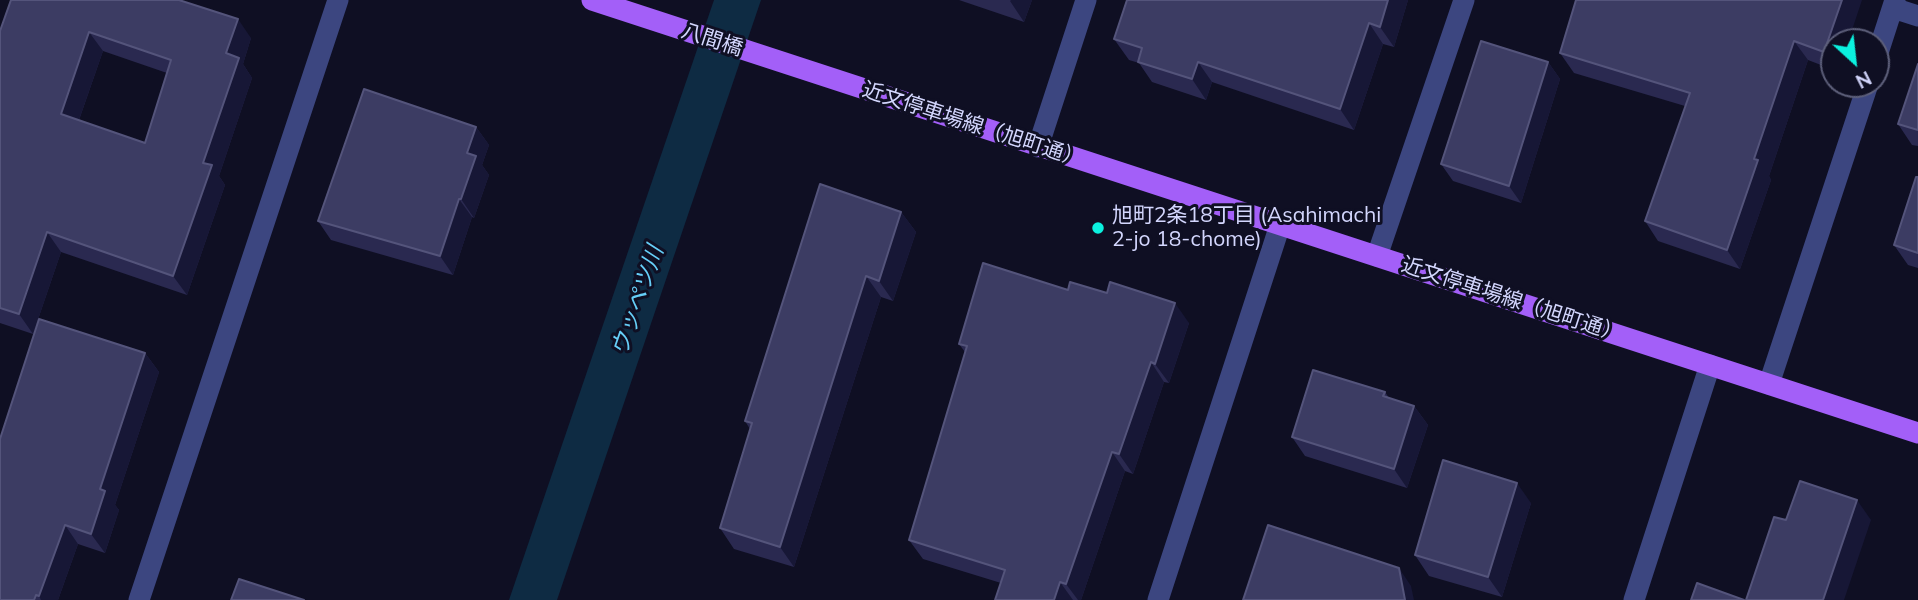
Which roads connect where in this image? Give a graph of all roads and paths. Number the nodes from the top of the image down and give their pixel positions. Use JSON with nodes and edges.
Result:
{"nodes":[{"id":1,"x":338,"y":0,"type":"edge"},
{"id":2,"x":1086,"y":0,"type":"edge"},
{"id":3,"x":1464,"y":0,"type":"edge"},
{"id":4,"x":595,"y":1,"type":"edge"},
{"id":5,"x":1894,"y":4,"type":"edge"},
{"id":6,"x":1918,"y":16,"type":"edge"},
{"id":7,"x":1886,"y":28,"type":"edge"},
{"id":8,"x":827,"y":78,"type":"joint"},
{"id":9,"x":1863,"y":98,"type":"edge"},
{"id":10,"x":1038,"y":147,"type":"junction"},
{"id":11,"x":1280,"y":225,"type":"junction"},
{"id":12,"x":1377,"y":256,"type":"junction"},
{"id":13,"x":1710,"y":365,"type":"junction"},
{"id":14,"x":1769,"y":384,"type":"junction"},
{"id":15,"x":1918,"y":433,"type":"edge"},
{"id":16,"x":139,"y":600,"type":"edge"},
{"id":17,"x":1158,"y":600,"type":"edge"},
{"id":18,"x":1634,"y":600,"type":"edge"}],
"edges":[{"from":1,"to":16,"type":"street"},
{"from":2,"to":10,"type":"street"},
{"from":3,"to":12,"type":"street"},
{"from":4,"to":8,"type":"main road","name":"八間橋"},
{"from":5,"to":6,"type":"street"},
{"from":5,"to":7,"type":"street"},
{"from":8,"to":10,"type":"main road","name":"近文停車場線（旭町通）"},
{"from":9,"to":14,"type":"street"},
{"from":10,"to":11,"type":"main road","name":"近文停車場線（旭町通）"},
{"from":11,"to":12,"type":"main road","name":"近文停車場線（旭町通）"},
{"from":11,"to":17,"type":"street"},
{"from":12,"to":13,"type":"main road","name":"近文停車場線（旭町通）"},
{"from":13,"to":14,"type":"main road","name":"近文停車場線（旭町通）"},
{"from":13,"to":18,"type":"street"},
{"from":14,"to":15,"type":"main road","name":"近文停車場線（旭町通）"}]}
